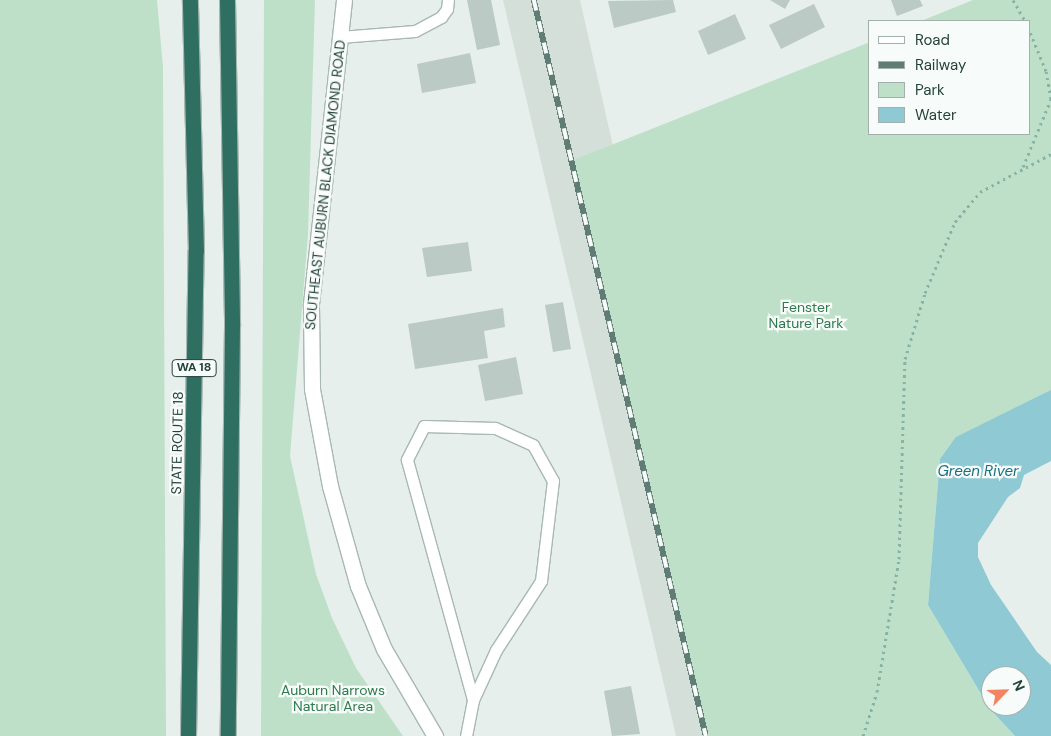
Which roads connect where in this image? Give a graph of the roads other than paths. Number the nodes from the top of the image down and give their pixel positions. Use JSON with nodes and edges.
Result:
{"nodes":[{"id":1,"x":190,"y":0,"type":"edge"},
{"id":2,"x":227,"y":0,"type":"edge"},
{"id":3,"x":344,"y":0,"type":"edge"},
{"id":4,"x":448,"y":0,"type":"edge"},
{"id":5,"x":340,"y":37,"type":"junction"},
{"id":6,"x":473,"y":700,"type":"junction"},
{"id":7,"x":188,"y":736,"type":"edge"},
{"id":8,"x":228,"y":736,"type":"edge"},
{"id":9,"x":435,"y":736,"type":"edge"},
{"id":10,"x":466,"y":736,"type":"edge"}],
"edges":[{"from":1,"to":7,"type":"highway","name":"STATE ROUTE 18","number":"WA 18"},
{"from":2,"to":8,"type":"highway","number":"WA 18"},
{"from":3,"to":5,"type":"main road","name":"SOUTHEAST AUBURN BLACK DIAMOND ROAD"},
{"from":4,"to":5,"type":"lane"},
{"from":5,"to":9,"type":"main road","name":"SOUTHEAST AUBURN BLACK DIAMOND ROAD"},
{"from":6,"to":6,"type":"lane"},
{"from":6,"to":10,"type":"lane"}]}
